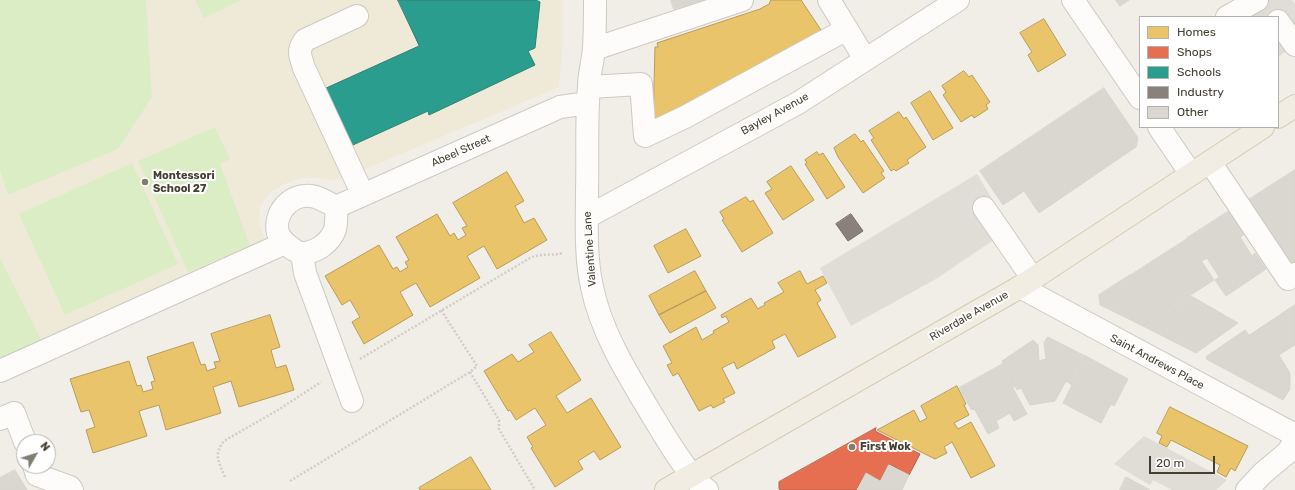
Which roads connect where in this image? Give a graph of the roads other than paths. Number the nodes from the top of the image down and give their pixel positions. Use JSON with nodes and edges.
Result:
{"nodes":[{"id":1,"x":595,"y":0,"type":"edge"},
{"id":2,"x":742,"y":0,"type":"edge"},
{"id":3,"x":829,"y":0,"type":"edge"},
{"id":4,"x":958,"y":0,"type":"edge"},
{"id":5,"x":1073,"y":0,"type":"edge"},
{"id":6,"x":1257,"y":0,"type":"edge"},
{"id":7,"x":1263,"y":0,"type":"edge"},
{"id":8,"x":357,"y":16,"type":"dead end"},
{"id":9,"x":1229,"y":16,"type":"edge"},
{"id":10,"x":1274,"y":16,"type":"edge"},
{"id":11,"x":1279,"y":22,"type":"edge"},
{"id":12,"x":847,"y":29,"type":"junction"},
{"id":13,"x":1295,"y":45,"type":"edge"},
{"id":14,"x":594,"y":49,"type":"junction"},
{"id":15,"x":866,"y":59,"type":"junction"},
{"id":16,"x":1132,"y":70,"type":"edge"},
{"id":17,"x":1139,"y":94,"type":"edge"},
{"id":18,"x":588,"y":95,"type":"junction"},
{"id":19,"x":1295,"y":106,"type":"edge"},
{"id":20,"x":1279,"y":116,"type":"edge"},
{"id":21,"x":1160,"y":128,"type":"edge"},
{"id":22,"x":1261,"y":128,"type":"edge"},
{"id":23,"x":1210,"y":162,"type":"junction"},
{"id":24,"x":1191,"y":174,"type":"junction"},
{"id":25,"x":363,"y":195,"type":"junction"},
{"id":26,"x":336,"y":207,"type":"junction"},
{"id":27,"x":984,"y":208,"type":"dead end"},
{"id":28,"x":587,"y":217,"type":"junction"},
{"id":29,"x":294,"y":248,"type":"junction"},
{"id":30,"x":1295,"y":274,"type":"edge"},
{"id":31,"x":1026,"y":283,"type":"junction"},
{"id":32,"x":0,"y":371,"type":"edge"},
{"id":33,"x":352,"y":401,"type":"dead end"},
{"id":34,"x":0,"y":419,"type":"edge"},
{"id":35,"x":22,"y":434,"type":"edge"},
{"id":36,"x":1295,"y":435,"type":"edge"},
{"id":37,"x":1295,"y":441,"type":"edge"},
{"id":38,"x":37,"y":474,"type":"edge"},
{"id":39,"x":691,"y":475,"type":"junction"},
{"id":40,"x":72,"y":490,"type":"edge"},
{"id":41,"x":666,"y":490,"type":"edge"},
{"id":42,"x":707,"y":490,"type":"edge"},
{"id":43,"x":1247,"y":490,"type":"edge"}],
"edges":[{"from":1,"to":14,"type":"street","name":"Valentine Lane"},
{"from":2,"to":14,"type":"street"},
{"from":3,"to":12,"type":"street"},
{"from":4,"to":15,"type":"street","name":"Bayley Avenue"},
{"from":5,"to":16,"type":"street"},
{"from":6,"to":9,"type":"street"},
{"from":7,"to":10,"type":"street"},
{"from":8,"to":25,"type":"street"},
{"from":11,"to":13,"type":"street"},
{"from":12,"to":15,"type":"street"},
{"from":12,"to":18,"type":"street","name":"Abeel Street"},
{"from":14,"to":18,"type":"street","name":"Valentine Lane"},
{"from":15,"to":28,"type":"street","name":"Bayley Avenue"},
{"from":16,"to":17,"type":"street"},
{"from":18,"to":25,"type":"street","name":"Abeel Street"},
{"from":18,"to":28,"type":"street","name":"Valentine Lane"},
{"from":19,"to":20,"type":"main road"},
{"from":21,"to":24,"type":"street"},
{"from":22,"to":23,"type":"main road","name":"Riverdale Avenue"},
{"from":23,"to":24,"type":"main road","name":"Riverdale Avenue"},
{"from":23,"to":30,"type":"street"},
{"from":24,"to":31,"type":"main road","name":"Riverdale Avenue"},
{"from":25,"to":26,"type":"street","name":"Abeel Street"},
{"from":26,"to":29,"type":"street"},
{"from":26,"to":29,"type":"street"},
{"from":27,"to":31,"type":"street"},
{"from":28,"to":39,"type":"street","name":"Valentine Lane"},
{"from":29,"to":32,"type":"street"},
{"from":29,"to":33,"type":"street"},
{"from":31,"to":36,"type":"street","name":"Saint Andrews Place"},
{"from":31,"to":39,"type":"main road","name":"Riverdale Avenue"},
{"from":34,"to":35,"type":"street"},
{"from":37,"to":43,"type":"street"},
{"from":38,"to":40,"type":"street"},
{"from":39,"to":41,"type":"main road","name":"Riverdale Avenue"},
{"from":39,"to":42,"type":"street","name":"Valentine Lane"}]}
